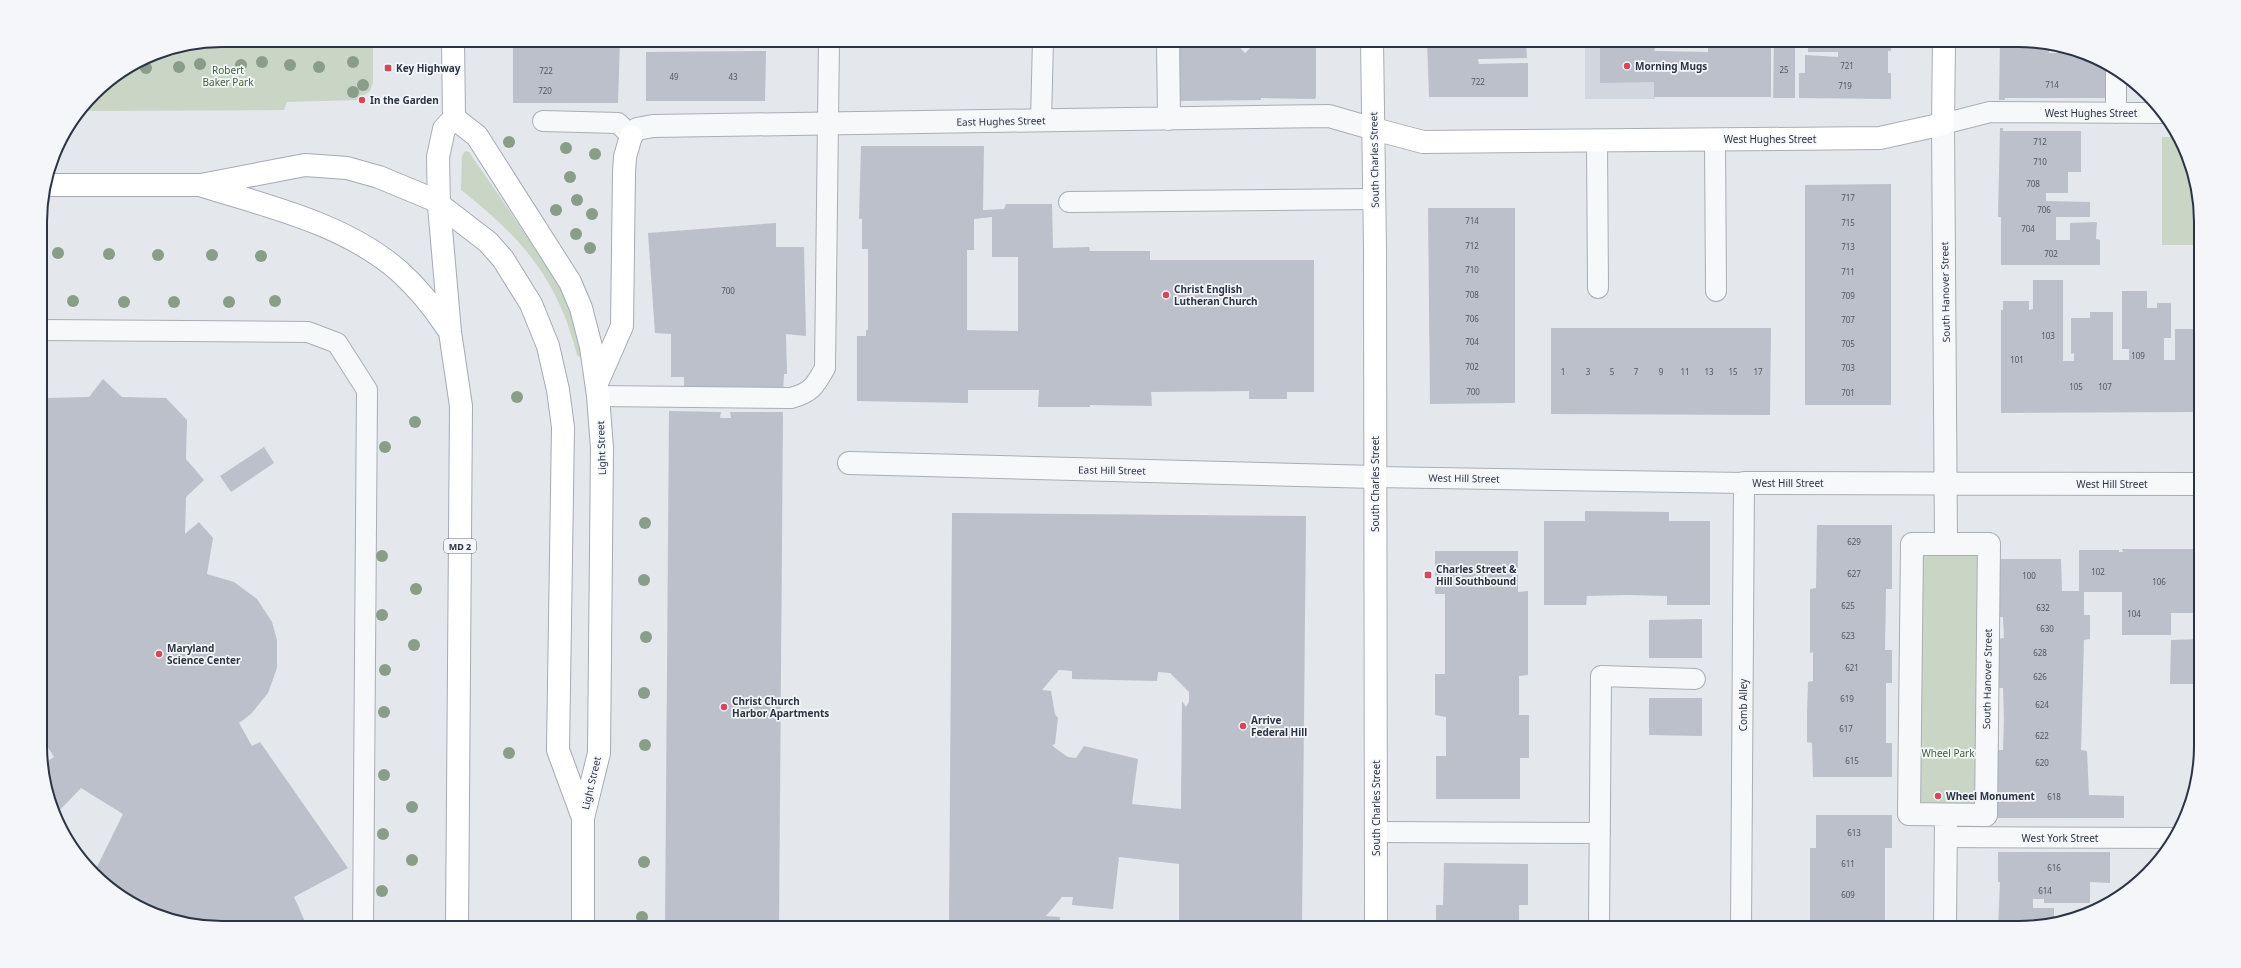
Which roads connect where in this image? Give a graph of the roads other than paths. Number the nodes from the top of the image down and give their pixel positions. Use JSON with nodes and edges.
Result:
{"nodes":[{"id":1,"x":453,"y":47,"type":"edge"},
{"id":2,"x":829,"y":47,"type":"edge"},
{"id":3,"x":1043,"y":47,"type":"edge"},
{"id":4,"x":1168,"y":47,"type":"edge"},
{"id":5,"x":1372,"y":47,"type":"edge"},
{"id":6,"x":1944,"y":47,"type":"edge"},
{"id":7,"x":2116,"y":76,"type":"edge"},
{"id":8,"x":2116,"y":113,"type":"junction"},
{"id":9,"x":2156,"y":113,"type":"edge"},
{"id":10,"x":454,"y":118,"type":"junction"},
{"id":11,"x":1169,"y":119,"type":"junction"},
{"id":12,"x":543,"y":121,"type":"dead end"},
{"id":13,"x":1042,"y":121,"type":"junction"},
{"id":14,"x":828,"y":124,"type":"junction"},
{"id":15,"x":1943,"y":124,"type":"junction"},
{"id":16,"x":1374,"y":129,"type":"junction"},
{"id":17,"x":631,"y":136,"type":"junction"},
{"id":18,"x":1715,"y":140,"type":"junction"},
{"id":19,"x":1597,"y":141,"type":"junction"},
{"id":20,"x":51,"y":185,"type":"edge"},
{"id":21,"x":201,"y":185,"type":"junction"},
{"id":22,"x":1374,"y":199,"type":"junction"},
{"id":23,"x":1069,"y":202,"type":"dead end"},
{"id":24,"x":439,"y":206,"type":"junction"},
{"id":25,"x":1598,"y":288,"type":"dead end"},
{"id":26,"x":1716,"y":291,"type":"dead end"},
{"id":27,"x":47,"y":330,"type":"edge"},
{"id":28,"x":450,"y":332,"type":"junction"},
{"id":29,"x":597,"y":390,"type":"junction"},
{"id":30,"x":849,"y":463,"type":"dead end"},
{"id":31,"x":1375,"y":477,"type":"junction"},
{"id":32,"x":1744,"y":483,"type":"junction"},
{"id":33,"x":1947,"y":483,"type":"junction"},
{"id":34,"x":2194,"y":484,"type":"edge"},
{"id":35,"x":1946,"y":544,"type":"junction"},
{"id":36,"x":1695,"y":679,"type":"dead end"},
{"id":37,"x":1946,"y":815,"type":"junction"},
{"id":38,"x":583,"y":818,"type":"junction"},
{"id":39,"x":1376,"y":832,"type":"junction"},
{"id":40,"x":1600,"y":833,"type":"junction"},
{"id":41,"x":1945,"y":837,"type":"junction"},
{"id":42,"x":2166,"y":842,"type":"edge"},
{"id":43,"x":363,"y":921,"type":"edge"},
{"id":44,"x":457,"y":921,"type":"edge"},
{"id":45,"x":583,"y":921,"type":"edge"},
{"id":46,"x":1376,"y":921,"type":"edge"},
{"id":47,"x":1599,"y":921,"type":"edge"},
{"id":48,"x":1741,"y":921,"type":"edge"},
{"id":49,"x":1945,"y":921,"type":"edge"}],
"edges":[{"from":1,"to":10,"type":"main road"},
{"from":2,"to":14,"type":"lane"},
{"from":3,"to":13,"type":"lane"},
{"from":4,"to":11,"type":"street"},
{"from":5,"to":16,"type":"main road","name":"South Charles Street"},
{"from":6,"to":15,"type":"main road","name":"South Hanover Street"},
{"from":7,"to":8,"type":"lane"},
{"from":8,"to":9,"type":"lane","name":"West Hughes Street"},
{"from":8,"to":15,"type":"lane","name":"West Hughes Street"},
{"from":10,"to":24,"type":"main road","number":"MD 2"},
{"from":10,"to":29,"type":"main road","name":"Light Street"},
{"from":11,"to":13,"type":"street","name":"East Hughes Street"},
{"from":11,"to":16,"type":"street","name":"East Hughes Street"},
{"from":12,"to":17,"type":"lane"},
{"from":13,"to":14,"type":"street","name":"East Hughes Street"},
{"from":14,"to":17,"type":"street","name":"East Hughes Street"},
{"from":14,"to":29,"type":"lane"},
{"from":15,"to":18,"type":"main road","name":"West Hughes Street"},
{"from":15,"to":33,"type":"street","name":"South Hanover Street"},
{"from":16,"to":19,"type":"main road","name":"West Hughes Street"},
{"from":16,"to":22,"type":"main road","name":"South Charles Street"},
{"from":17,"to":29,"type":"main road"},
{"from":18,"to":19,"type":"main road","name":"West Hughes Street"},
{"from":18,"to":26,"type":"lane"},
{"from":19,"to":25,"type":"lane"},
{"from":20,"to":21,"type":"main road"},
{"from":21,"to":24,"type":"main road"},
{"from":21,"to":28,"type":"main road"},
{"from":22,"to":23,"type":"lane"},
{"from":22,"to":31,"type":"main road","name":"South Charles Street"},
{"from":24,"to":28,"type":"main road","number":"MD 2"},
{"from":24,"to":38,"type":"main road","name":"Light Street"},
{"from":27,"to":43,"type":"lane"},
{"from":28,"to":44,"type":"main road","number":"MD 2"},
{"from":29,"to":38,"type":"main road","name":"Light Street"},
{"from":30,"to":31,"type":"street","name":"East Hill Street"},
{"from":31,"to":32,"type":"lane","name":"West Hill Street"},
{"from":31,"to":39,"type":"main road","name":"South Charles Street"},
{"from":32,"to":33,"type":"street","name":"West Hill Street"},
{"from":32,"to":48,"type":"lane","name":"Comb Alley"},
{"from":33,"to":34,"type":"street","name":"West Hill Street"},
{"from":33,"to":35,"type":"street","name":"South Hanover Street"},
{"from":35,"to":37,"type":"street","name":"South Hanover Street"},
{"from":35,"to":37,"type":"street","name":"South Hanover Street"},
{"from":36,"to":40,"type":"lane"},
{"from":37,"to":41,"type":"street"},
{"from":38,"to":45,"type":"main road","name":"Light Street"},
{"from":39,"to":40,"type":"lane"},
{"from":39,"to":46,"type":"main road","name":"South Charles Street"},
{"from":40,"to":47,"type":"lane"},
{"from":41,"to":42,"type":"lane","name":"West York Street"},
{"from":41,"to":49,"type":"street"}]}
